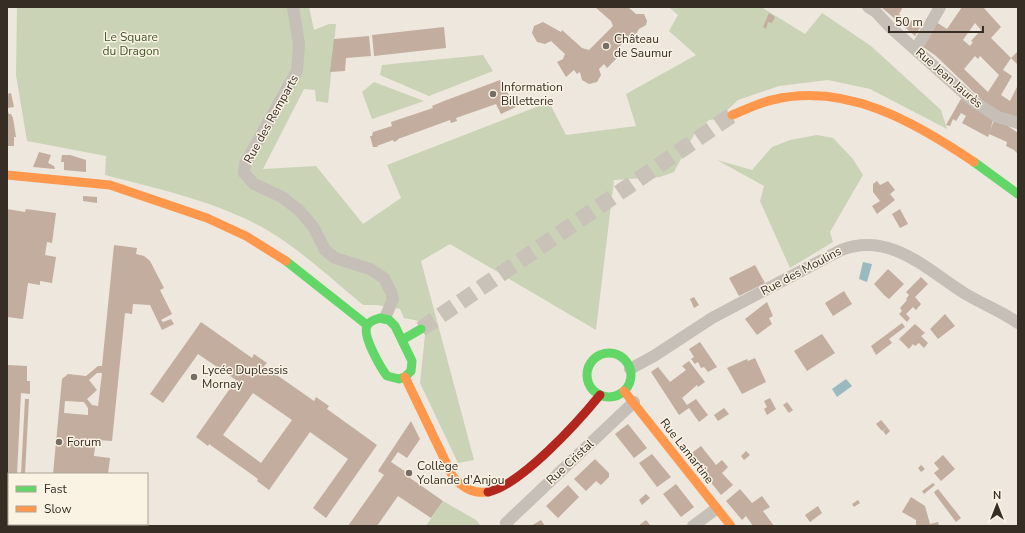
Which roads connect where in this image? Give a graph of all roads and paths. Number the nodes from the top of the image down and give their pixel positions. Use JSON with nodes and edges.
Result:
{"nodes":[{"id":1,"x":293,"y":7,"type":"edge"},
{"id":2,"x":868,"y":7,"type":"edge"},
{"id":3,"x":940,"y":7,"type":"edge"},
{"id":4,"x":916,"y":49,"type":"junction"},
{"id":5,"x":732,"y":115,"type":"tunnel mouth"},
{"id":6,"x":1018,"y":123,"type":"edge"},
{"id":7,"x":7,"y":175,"type":"edge"},
{"id":8,"x":1018,"y":194,"type":"edge"},
{"id":9,"x":385,"y":318,"type":"junction"},
{"id":10,"x":1018,"y":323,"type":"edge"},
{"id":11,"x":367,"y":325,"type":"junction"},
{"id":12,"x":421,"y":329,"type":"tunnel mouth"},
{"id":13,"x":402,"y":340,"type":"junction"},
{"id":14,"x":630,"y":369,"type":"junction"},
{"id":15,"x":405,"y":377,"type":"junction"},
{"id":16,"x":624,"y":391,"type":"junction"},
{"id":17,"x":600,"y":395,"type":"junction"},
{"id":18,"x":634,"y":402,"type":"junction"},
{"id":19,"x":716,"y":509,"type":"junction"},
{"id":20,"x":507,"y":524,"type":"edge"},
{"id":21,"x":693,"y":526,"type":"edge"},
{"id":22,"x":731,"y":526,"type":"edge"}],
"edges":[{"from":1,"to":9,"type":"street","name":"Rue des Remparts"},
{"from":2,"to":4,"type":"street","name":"Rue Jean Jaurès"},
{"from":3,"to":4,"type":"street"},
{"from":4,"to":6,"type":"street","name":"Rue Jean Jaurès"},
{"from":5,"to":8,"type":"street"},
{"from":7,"to":11,"type":"street"},
{"from":9,"to":11,"type":"street"},
{"from":9,"to":13,"type":"street"},
{"from":10,"to":14,"type":"street","name":"Rue des Moulins"},
{"from":11,"to":15,"type":"street"},
{"from":12,"to":13,"type":"street"},
{"from":13,"to":15,"type":"street"},
{"from":14,"to":16,"type":"street"},
{"from":14,"to":17,"type":"street"},
{"from":15,"to":17,"type":"street"},
{"from":16,"to":17,"type":"street"},
{"from":16,"to":18,"type":"street","name":"Rue Lamartine"},
{"from":18,"to":19,"type":"street","name":"Rue Lamartine"},
{"from":18,"to":20,"type":"street","name":"Rue Cristal"},
{"from":19,"to":21,"type":"street"},
{"from":19,"to":22,"type":"street","name":"Rue Lamartine"}]}
